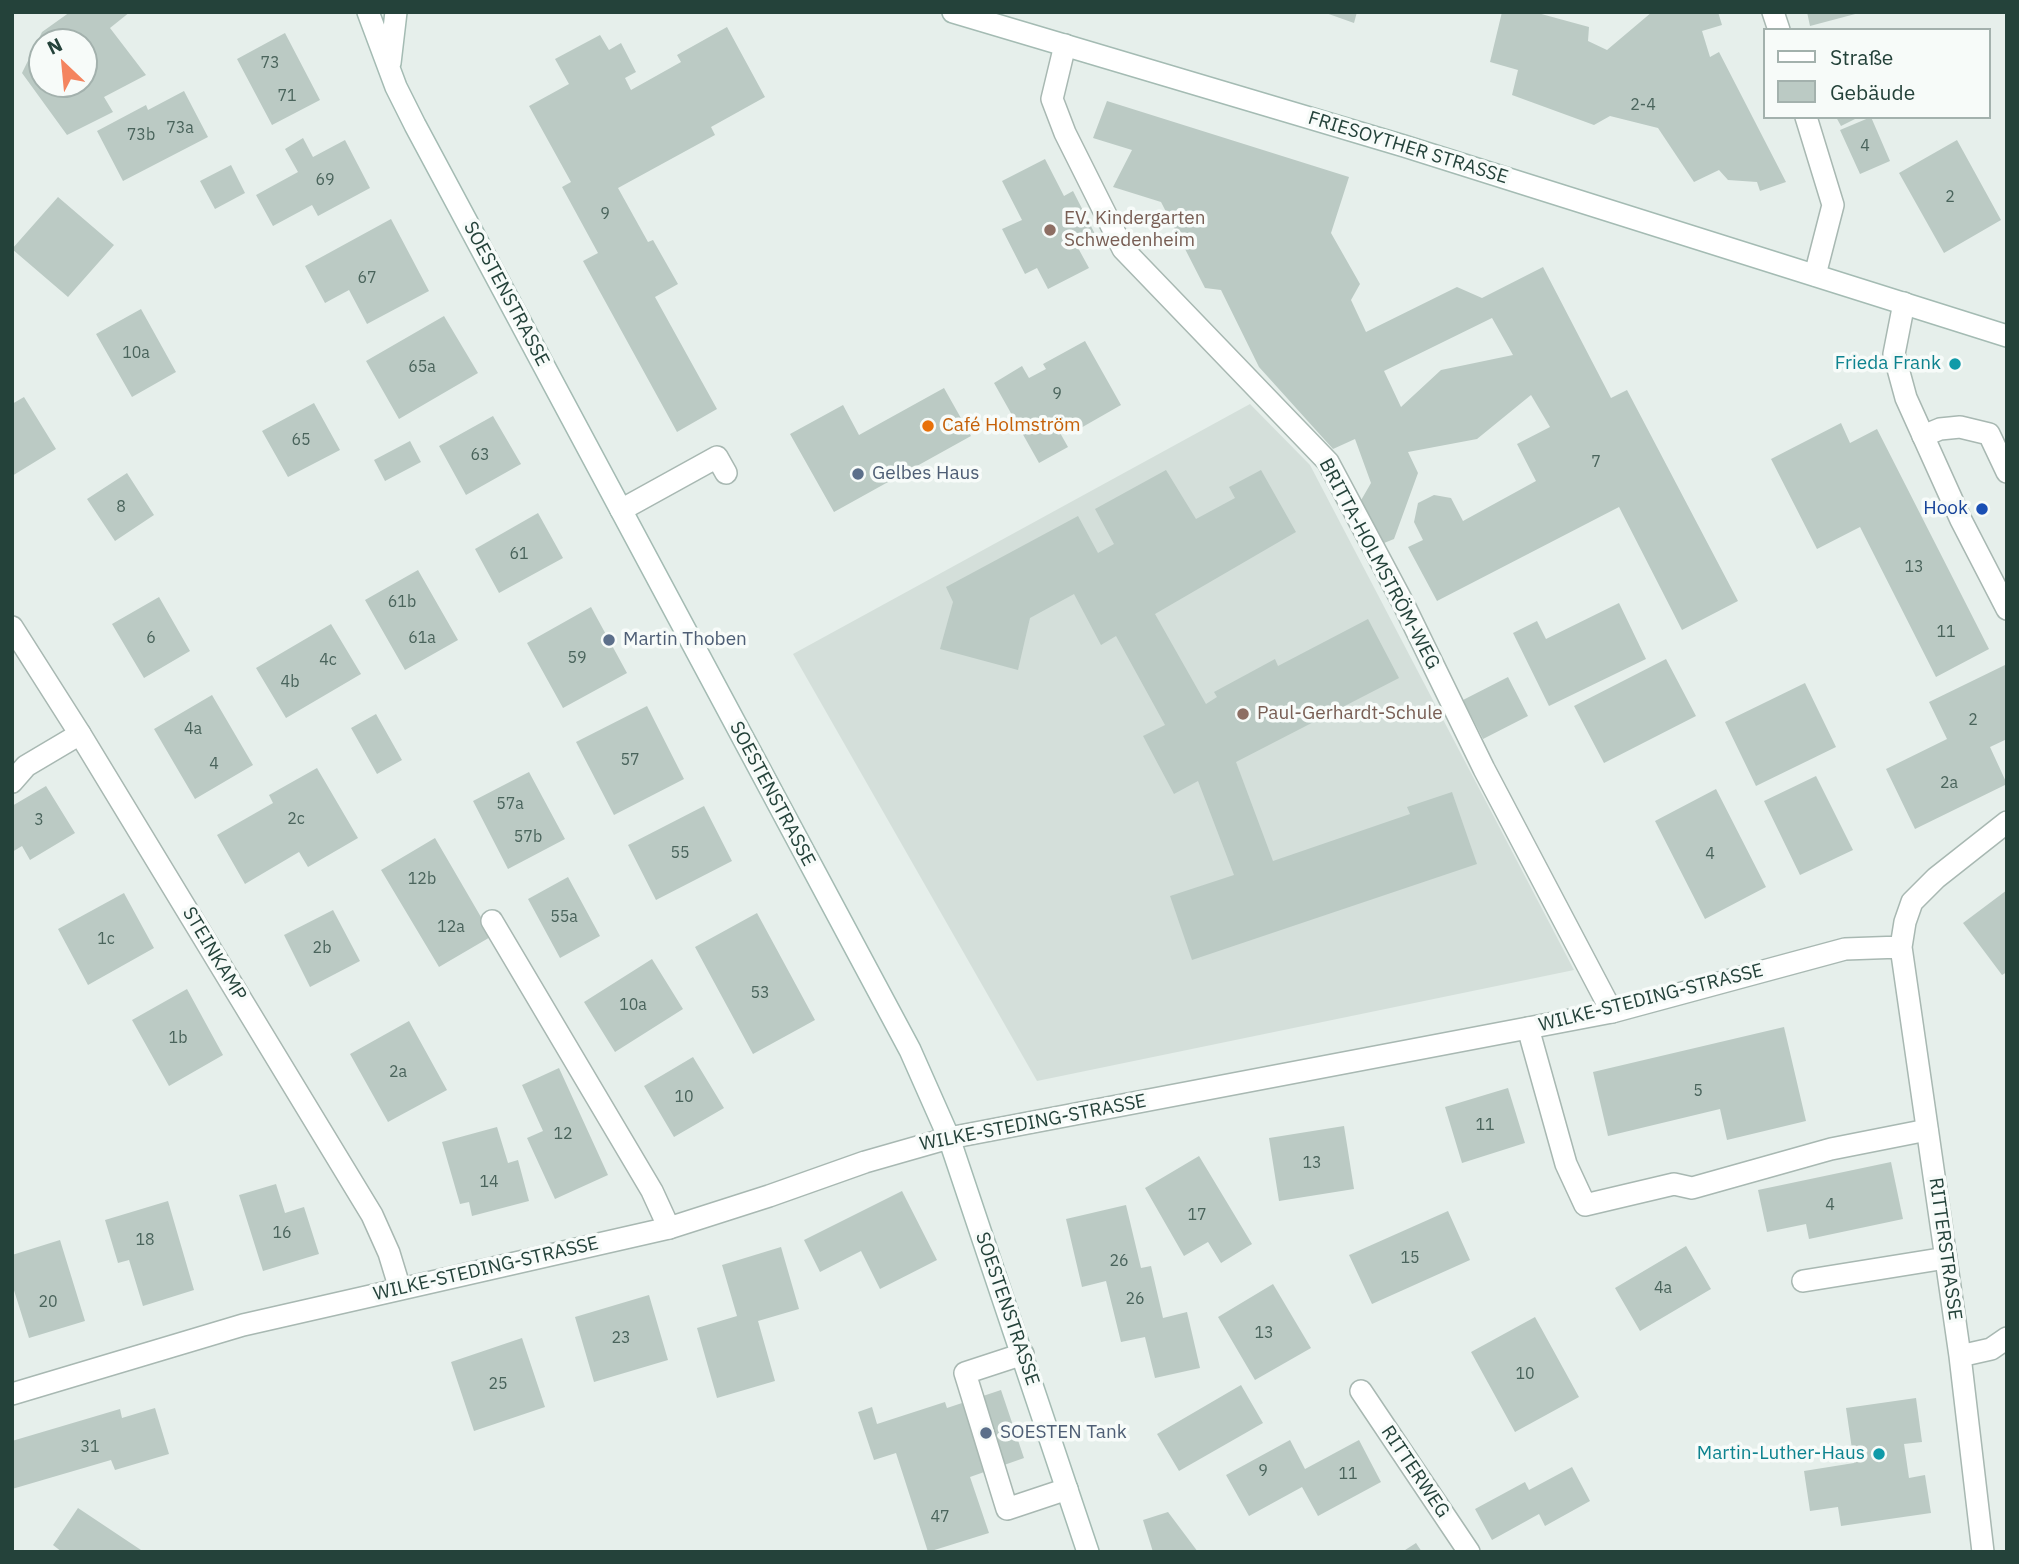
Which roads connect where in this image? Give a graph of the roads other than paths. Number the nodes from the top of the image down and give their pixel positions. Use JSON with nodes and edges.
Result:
{"nodes":[{"id":1,"x":368,"y":12,"type":"edge"},
{"id":2,"x":396,"y":12,"type":"edge"},
{"id":3,"x":953,"y":12,"type":"edge"},
{"id":4,"x":1065,"y":45,"type":"junction"},
{"id":5,"x":390,"y":66,"type":"junction"},
{"id":6,"x":1807,"y":119,"type":"edge"},
{"id":7,"x":1815,"y":275,"type":"junction"},
{"id":8,"x":1904,"y":303,"type":"junction"},
{"id":9,"x":2007,"y":336,"type":"edge"},
{"id":10,"x":1923,"y":436,"type":"junction"},
{"id":11,"x":2007,"y":472,"type":"edge"},
{"id":12,"x":726,"y":473,"type":"dead end"},
{"id":13,"x":621,"y":510,"type":"junction"},
{"id":14,"x":2007,"y":609,"type":"edge"},
{"id":15,"x":12,"y":627,"type":"edge"},
{"id":16,"x":80,"y":734,"type":"junction"},
{"id":17,"x":12,"y":782,"type":"edge"},
{"id":18,"x":2007,"y":822,"type":"edge"},
{"id":19,"x":492,"y":921,"type":"dead end"},
{"id":20,"x":1901,"y":947,"type":"junction"},
{"id":21,"x":1612,"y":1012,"type":"junction"},
{"id":22,"x":1528,"y":1028,"type":"junction"},
{"id":23,"x":1927,"y":1130,"type":"junction"},
{"id":24,"x":949,"y":1138,"type":"junction"},
{"id":25,"x":669,"y":1228,"type":"junction"},
{"id":26,"x":1946,"y":1258,"type":"junction"},
{"id":27,"x":1803,"y":1281,"type":"dead end"},
{"id":28,"x":400,"y":1289,"type":"junction"},
{"id":29,"x":2007,"y":1338,"type":"edge"},
{"id":30,"x":1023,"y":1354,"type":"junction"},
{"id":31,"x":1960,"y":1356,"type":"junction"},
{"id":32,"x":1361,"y":1391,"type":"dead end"},
{"id":33,"x":12,"y":1394,"type":"edge"},
{"id":34,"x":1067,"y":1489,"type":"junction"},
{"id":35,"x":1088,"y":1552,"type":"edge"},
{"id":36,"x":1469,"y":1552,"type":"edge"},
{"id":37,"x":1983,"y":1552,"type":"edge"}],
"edges":[{"from":1,"to":5,"type":"street","name":"SOESTENSTRASSE"},
{"from":2,"to":5,"type":"street","name":"SOESTENSTRASSE"},
{"from":3,"to":4,"type":"street","name":"FRIESOYTHER STRASSE"},
{"from":4,"to":7,"type":"street","name":"FRIESOYTHER STRASSE"},
{"from":4,"to":21,"type":"street","name":"BRITTA-HOLMSTRÖM-WEG"},
{"from":5,"to":13,"type":"street","name":"SOESTENSTRASSE"},
{"from":6,"to":7,"type":"street"},
{"from":7,"to":8,"type":"street","name":"FRIESOYTHER STRASSE"},
{"from":8,"to":9,"type":"street","name":"FRIESOYTHER STRASSE"},
{"from":8,"to":10,"type":"street"},
{"from":10,"to":11,"type":"street"},
{"from":10,"to":14,"type":"street"},
{"from":12,"to":13,"type":"street"},
{"from":13,"to":24,"type":"street","name":"SOESTENSTRASSE"},
{"from":15,"to":16,"type":"street","name":"STEINKAMP"},
{"from":16,"to":17,"type":"street"},
{"from":16,"to":28,"type":"street","name":"STEINKAMP"},
{"from":18,"to":20,"type":"street"},
{"from":19,"to":25,"type":"street"},
{"from":20,"to":21,"type":"street","name":"WILKE-STEDING-STRASSE"},
{"from":20,"to":23,"type":"street","name":"RITTERSTRASSE"},
{"from":21,"to":22,"type":"street","name":"WILKE-STEDING-STRASSE"},
{"from":22,"to":23,"type":"street"},
{"from":22,"to":24,"type":"street","name":"WILKE-STEDING-STRASSE"},
{"from":23,"to":26,"type":"street","name":"RITTERSTRASSE"},
{"from":24,"to":25,"type":"street","name":"WILKE-STEDING-STRASSE"},
{"from":24,"to":30,"type":"street","name":"SOESTENSTRASSE"},
{"from":25,"to":28,"type":"street","name":"WILKE-STEDING-STRASSE"},
{"from":26,"to":27,"type":"street"},
{"from":26,"to":31,"type":"street","name":"RITTERSTRASSE"},
{"from":28,"to":33,"type":"street","name":"WILKE-STEDING-STRASSE"},
{"from":29,"to":31,"type":"street"},
{"from":30,"to":34,"type":"street","name":"SOESTENSTRASSE"},
{"from":30,"to":34,"type":"street"},
{"from":31,"to":37,"type":"street","name":"RITTERSTRASSE"},
{"from":32,"to":36,"type":"street","name":"RITTERWEG"},
{"from":34,"to":35,"type":"street","name":"SOESTENSTRASSE"}]}
